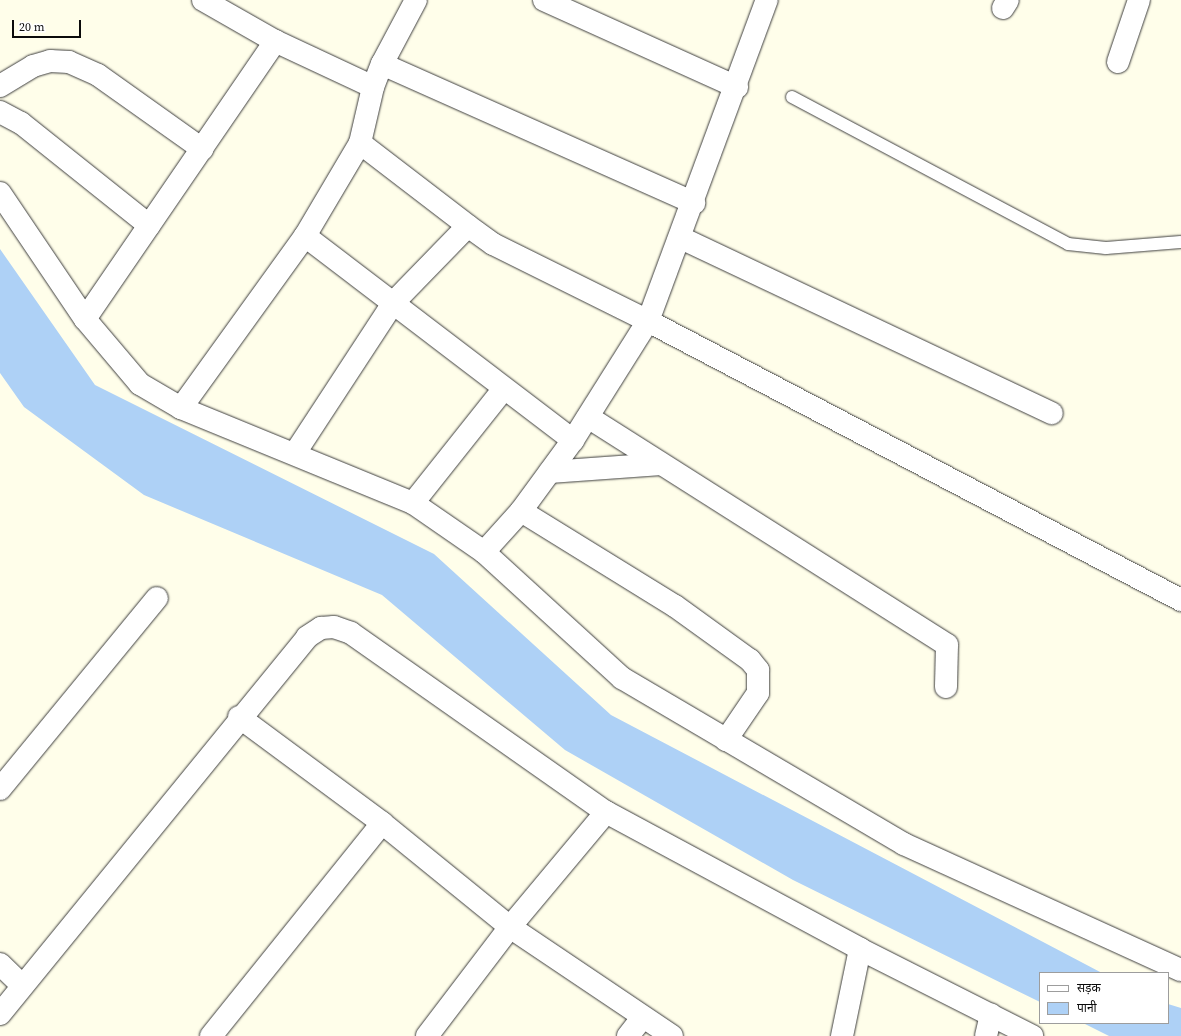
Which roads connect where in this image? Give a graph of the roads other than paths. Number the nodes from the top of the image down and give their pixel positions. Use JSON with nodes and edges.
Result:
{"nodes":[{"id":1,"x":203,"y":0,"type":"edge"},
{"id":2,"x":416,"y":0,"type":"edge"},
{"id":3,"x":544,"y":0,"type":"edge"},
{"id":4,"x":767,"y":0,"type":"edge"},
{"id":5,"x":1139,"y":0,"type":"edge"},
{"id":6,"x":275,"y":41,"type":"junction"},
{"id":7,"x":1118,"y":62,"type":"dead end"},
{"id":8,"x":382,"y":64,"type":"junction"},
{"id":9,"x":0,"y":86,"type":"edge"},
{"id":10,"x":374,"y":87,"type":"junction"},
{"id":11,"x":736,"y":87,"type":"junction"},
{"id":12,"x":792,"y":97,"type":"dead end"},
{"id":13,"x":0,"y":112,"type":"edge"},
{"id":14,"x":360,"y":143,"type":"junction"},
{"id":15,"x":202,"y":148,"type":"junction"},
{"id":16,"x":0,"y":193,"type":"edge"},
{"id":17,"x":694,"y":202,"type":"junction"},
{"id":18,"x":149,"y":225,"type":"junction"},
{"id":19,"x":468,"y":226,"type":"junction"},
{"id":20,"x":305,"y":236,"type":"junction"},
{"id":21,"x":680,"y":238,"type":"junction"},
{"id":22,"x":1181,"y":242,"type":"edge"},
{"id":23,"x":393,"y":303,"type":"junction"},
{"id":24,"x":85,"y":319,"type":"junction"},
{"id":25,"x":648,"y":321,"type":"junction"},
{"id":26,"x":503,"y":390,"type":"junction"},
{"id":27,"x":181,"y":408,"type":"junction"},
{"id":28,"x":1052,"y":413,"type":"dead end"},
{"id":29,"x":588,"y":417,"type":"junction"},
{"id":30,"x":573,"y":440,"type":"junction"},
{"id":31,"x":295,"y":453,"type":"junction"},
{"id":32,"x":661,"y":464,"type":"junction"},
{"id":33,"x":550,"y":472,"type":"junction"},
{"id":34,"x":413,"y":503,"type":"junction"},
{"id":35,"x":521,"y":511,"type":"junction"},
{"id":36,"x":484,"y":552,"type":"junction"},
{"id":37,"x":157,"y":598,"type":"dead end"},
{"id":38,"x":1181,"y":600,"type":"edge"},
{"id":39,"x":946,"y":687,"type":"dead end"},
{"id":40,"x":239,"y":717,"type":"junction"},
{"id":41,"x":726,"y":740,"type":"junction"},
{"id":42,"x":0,"y":789,"type":"edge"},
{"id":43,"x":606,"y":812,"type":"junction"},
{"id":44,"x":382,"y":823,"type":"junction"},
{"id":45,"x":510,"y":927,"type":"junction"},
{"id":46,"x":860,"y":949,"type":"junction"},
{"id":47,"x":0,"y":964,"type":"edge"},
{"id":48,"x":1181,"y":970,"type":"edge"},
{"id":49,"x":22,"y":985,"type":"junction"},
{"id":50,"x":0,"y":1014,"type":"edge"},
{"id":51,"x":991,"y":1015,"type":"junction"},
{"id":52,"x":642,"y":1018,"type":"junction"},
{"id":53,"x":212,"y":1036,"type":"edge"},
{"id":54,"x":427,"y":1036,"type":"edge"},
{"id":55,"x":628,"y":1036,"type":"edge"},
{"id":56,"x":672,"y":1036,"type":"edge"},
{"id":57,"x":842,"y":1036,"type":"edge"},
{"id":58,"x":986,"y":1036,"type":"edge"},
{"id":59,"x":1032,"y":1036,"type":"edge"}],
"edges":[{"from":1,"to":6,"type":"street"},
{"from":2,"to":8,"type":"street"},
{"from":3,"to":11,"type":"street"},
{"from":4,"to":11,"type":"street"},
{"from":5,"to":7,"type":"street"},
{"from":6,"to":10,"type":"street"},
{"from":6,"to":15,"type":"street"},
{"from":8,"to":10,"type":"street"},
{"from":8,"to":17,"type":"street"},
{"from":9,"to":15,"type":"street"},
{"from":10,"to":14,"type":"street"},
{"from":11,"to":17,"type":"street"},
{"from":12,"to":22,"type":"lane"},
{"from":13,"to":18,"type":"street"},
{"from":14,"to":19,"type":"street"},
{"from":14,"to":20,"type":"street"},
{"from":15,"to":18,"type":"street"},
{"from":16,"to":24,"type":"street"},
{"from":17,"to":21,"type":"street"},
{"from":18,"to":24,"type":"street"},
{"from":19,"to":23,"type":"street"},
{"from":19,"to":25,"type":"street"},
{"from":20,"to":23,"type":"street"},
{"from":20,"to":27,"type":"street"},
{"from":21,"to":25,"type":"street"},
{"from":21,"to":28,"type":"street"},
{"from":23,"to":26,"type":"street"},
{"from":23,"to":31,"type":"street"},
{"from":24,"to":27,"type":"street"},
{"from":25,"to":29,"type":"street"},
{"from":25,"to":38,"type":"street"},
{"from":26,"to":30,"type":"street"},
{"from":26,"to":34,"type":"street"},
{"from":27,"to":31,"type":"street"},
{"from":29,"to":30,"type":"street"},
{"from":29,"to":32,"type":"street"},
{"from":30,"to":33,"type":"street"},
{"from":31,"to":34,"type":"street"},
{"from":32,"to":33,"type":"street"},
{"from":32,"to":39,"type":"street"},
{"from":33,"to":35,"type":"street"},
{"from":34,"to":36,"type":"street"},
{"from":35,"to":36,"type":"street"},
{"from":35,"to":41,"type":"street"},
{"from":36,"to":41,"type":"street"},
{"from":37,"to":42,"type":"street"},
{"from":40,"to":43,"type":"street"},
{"from":40,"to":44,"type":"street"},
{"from":40,"to":49,"type":"street"},
{"from":41,"to":48,"type":"street"},
{"from":43,"to":45,"type":"street"},
{"from":43,"to":46,"type":"street"},
{"from":44,"to":45,"type":"street"},
{"from":44,"to":53,"type":"street"},
{"from":45,"to":52,"type":"street"},
{"from":45,"to":54,"type":"street"},
{"from":46,"to":51,"type":"street"},
{"from":46,"to":57,"type":"street"},
{"from":47,"to":49,"type":"street"},
{"from":49,"to":50,"type":"street"},
{"from":51,"to":58,"type":"street"},
{"from":51,"to":59,"type":"street"},
{"from":52,"to":55,"type":"street"},
{"from":52,"to":56,"type":"street"}]}
